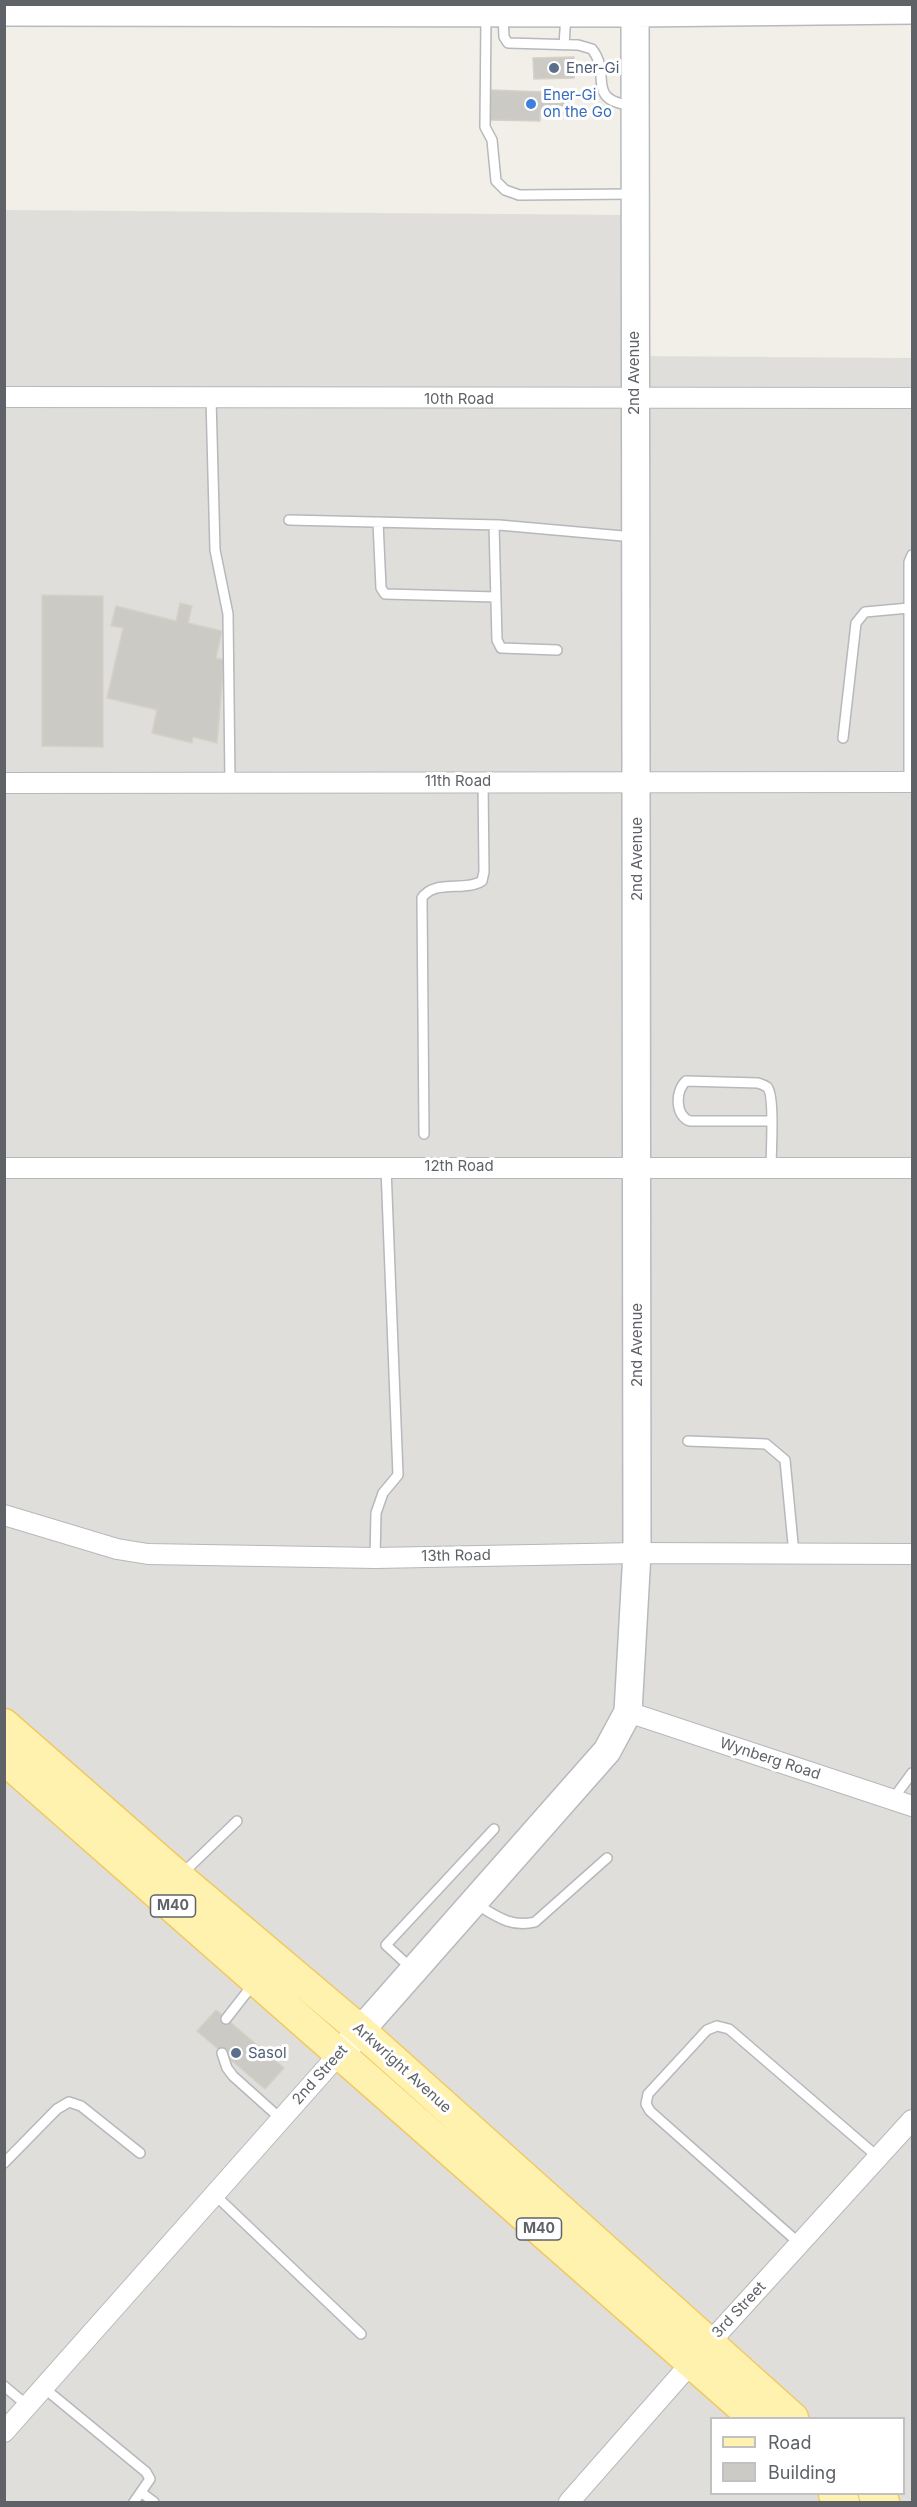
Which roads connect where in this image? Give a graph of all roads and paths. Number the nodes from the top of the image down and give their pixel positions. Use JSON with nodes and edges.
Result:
{"nodes":[{"id":1,"x":357,"y":9,"type":"edge"},
{"id":2,"x":635,"y":9,"type":"edge"},
{"id":3,"x":912,"y":10,"type":"edge"},
{"id":4,"x":4,"y":12,"type":"edge"},
{"id":5,"x":494,"y":12,"type":"junction"},
{"id":6,"x":567,"y":13,"type":"junction"},
{"id":7,"x":564,"y":45,"type":"junction"},
{"id":8,"x":636,"y":106,"type":"junction"},
{"id":9,"x":636,"y":194,"type":"junction"},
{"id":10,"x":4,"y":397,"type":"edge"},
{"id":11,"x":211,"y":398,"type":"junction"},
{"id":12,"x":912,"y":398,"type":"edge"},
{"id":13,"x":634,"y":399,"type":"junction"},
{"id":14,"x":289,"y":520,"type":"dead end"},
{"id":15,"x":378,"y":522,"type":"junction"},
{"id":16,"x":494,"y":525,"type":"junction"},
{"id":17,"x":636,"y":537,"type":"junction"},
{"id":18,"x":912,"y":555,"type":"edge"},
{"id":19,"x":496,"y":597,"type":"junction"},
{"id":20,"x":909,"y":609,"type":"junction"},
{"id":21,"x":557,"y":650,"type":"dead end"},
{"id":22,"x":843,"y":738,"type":"dead end"},
{"id":23,"x":483,"y":781,"type":"junction"},
{"id":24,"x":637,"y":781,"type":"junction"},
{"id":25,"x":230,"y":782,"type":"junction"},
{"id":26,"x":910,"y":782,"type":"edge"},
{"id":27,"x":4,"y":783,"type":"edge"},
{"id":28,"x":771,"y":1120,"type":"junction"},
{"id":29,"x":424,"y":1134,"type":"dead end"},
{"id":30,"x":637,"y":1166,"type":"junction"},
{"id":31,"x":386,"y":1167,"type":"junction"},
{"id":32,"x":771,"y":1167,"type":"junction"},
{"id":33,"x":4,"y":1168,"type":"edge"},
{"id":34,"x":912,"y":1168,"type":"edge"},
{"id":35,"x":688,"y":1441,"type":"dead end"},
{"id":36,"x":4,"y":1515,"type":"edge"},
{"id":37,"x":637,"y":1553,"type":"junction"},
{"id":38,"x":794,"y":1554,"type":"junction"},
{"id":39,"x":912,"y":1554,"type":"edge"},
{"id":40,"x":375,"y":1558,"type":"junction"},
{"id":41,"x":628,"y":1713,"type":"junction"},
{"id":42,"x":4,"y":1724,"type":"edge"},
{"id":43,"x":4,"y":1759,"type":"edge"},
{"id":44,"x":912,"y":1773,"type":"edge"},
{"id":45,"x":893,"y":1799,"type":"junction"},
{"id":46,"x":912,"y":1806,"type":"edge"},
{"id":47,"x":237,"y":1821,"type":"dead end"},
{"id":48,"x":494,"y":1829,"type":"dead end"},
{"id":49,"x":607,"y":1858,"type":"dead end"},
{"id":50,"x":179,"y":1877,"type":"junction"},
{"id":51,"x":474,"y":1902,"type":"junction"},
{"id":52,"x":413,"y":1970,"type":"junction"},
{"id":53,"x":256,"y":1981,"type":"junction"},
{"id":54,"x":226,"y":2019,"type":"dead end"},
{"id":55,"x":360,"y":2030,"type":"junction"},
{"id":56,"x":222,"y":2053,"type":"dead end"},
{"id":57,"x":339,"y":2054,"type":"junction"},
{"id":58,"x":281,"y":2119,"type":"junction"},
{"id":59,"x":912,"y":2120,"type":"edge"},
{"id":60,"x":140,"y":2153,"type":"dead end"},
{"id":61,"x":879,"y":2158,"type":"junction"},
{"id":62,"x":4,"y":2163,"type":"edge"},
{"id":63,"x":214,"y":2194,"type":"junction"},
{"id":64,"x":800,"y":2244,"type":"junction"},
{"id":65,"x":361,"y":2334,"type":"dead end"},
{"id":66,"x":701,"y":2352,"type":"junction"},
{"id":67,"x":4,"y":2385,"type":"edge"},
{"id":68,"x":44,"y":2388,"type":"junction"},
{"id":69,"x":28,"y":2406,"type":"junction"},
{"id":70,"x":753,"y":2417,"type":"edge"},
{"id":71,"x":792,"y":2417,"type":"edge"},
{"id":72,"x":4,"y":2432,"type":"edge"},
{"id":73,"x":142,"y":2493,"type":"junction"},
{"id":74,"x":134,"y":2502,"type":"edge"},
{"id":75,"x":154,"y":2502,"type":"edge"},
{"id":76,"x":569,"y":2502,"type":"edge"}],
"edges":[{"from":1,"to":4,"type":"street"},
{"from":1,"to":5,"type":"street"},
{"from":2,"to":3,"type":"street"},
{"from":2,"to":6,"type":"street"},
{"from":2,"to":8,"type":"street","name":"2nd Avenue"},
{"from":5,"to":6,"type":"street"},
{"from":5,"to":7,"type":"lane"},
{"from":5,"to":9,"type":"lane"},
{"from":6,"to":7,"type":"lane"},
{"from":7,"to":8,"type":"lane"},
{"from":8,"to":9,"type":"street","name":"2nd Avenue"},
{"from":9,"to":13,"type":"street","name":"2nd Avenue"},
{"from":10,"to":11,"type":"street","name":"10th Road"},
{"from":11,"to":13,"type":"street","name":"10th Road"},
{"from":11,"to":25,"type":"lane"},
{"from":12,"to":13,"type":"street","name":"10th Road"},
{"from":13,"to":17,"type":"street","name":"2nd Avenue"},
{"from":14,"to":15,"type":"lane"},
{"from":15,"to":16,"type":"lane"},
{"from":15,"to":19,"type":"lane"},
{"from":16,"to":17,"type":"lane"},
{"from":16,"to":19,"type":"lane"},
{"from":17,"to":24,"type":"street","name":"2nd Avenue"},
{"from":18,"to":20,"type":"lane"},
{"from":19,"to":21,"type":"lane"},
{"from":20,"to":22,"type":"lane"},
{"from":20,"to":26,"type":"lane"},
{"from":23,"to":24,"type":"street","name":"11th Road"},
{"from":23,"to":25,"type":"street","name":"11th Road"},
{"from":23,"to":29,"type":"lane"},
{"from":24,"to":26,"type":"street","name":"11th Road"},
{"from":24,"to":30,"type":"street","name":"2nd Avenue"},
{"from":25,"to":27,"type":"street","name":"11th Road"},
{"from":28,"to":28,"type":"lane"},
{"from":28,"to":32,"type":"lane"},
{"from":30,"to":31,"type":"street","name":"12th Road"},
{"from":30,"to":32,"type":"street","name":"12th Road"},
{"from":30,"to":37,"type":"street","name":"2nd Avenue"},
{"from":31,"to":33,"type":"street","name":"12th Road"},
{"from":31,"to":40,"type":"lane"},
{"from":32,"to":34,"type":"street","name":"12th Road"},
{"from":35,"to":38,"type":"lane"},
{"from":36,"to":40,"type":"street","name":"13th Road"},
{"from":37,"to":38,"type":"street","name":"13th Road"},
{"from":37,"to":40,"type":"street","name":"13th Road"},
{"from":37,"to":41,"type":"street","name":"2nd Avenue"},
{"from":38,"to":39,"type":"street","name":"13th Road"},
{"from":41,"to":45,"type":"street","name":"Wynberg Road"},
{"from":41,"to":51,"type":"street","name":"2nd Street"},
{"from":42,"to":50,"type":"main road","name":"Arkwright Avenue","number":"M40"},
{"from":43,"to":53,"type":"main road","name":"Arkwright Avenue","number":"M40"},
{"from":44,"to":45,"type":"lane"},
{"from":45,"to":46,"type":"street","name":"Wynberg Road"},
{"from":47,"to":50,"type":"lane"},
{"from":48,"to":52,"type":"lane"},
{"from":49,"to":51,"type":"lane"},
{"from":50,"to":55,"type":"main road","name":"Arkwright Avenue","number":"M40"},
{"from":51,"to":52,"type":"street","name":"2nd Street"},
{"from":52,"to":55,"type":"street","name":"2nd Street"},
{"from":53,"to":54,"type":"lane"},
{"from":53,"to":57,"type":"main road","name":"Arkwright Avenue","number":"M40"},
{"from":55,"to":57,"type":"street","name":"2nd Street"},
{"from":55,"to":66,"type":"main road","name":"Arkwright Avenue","number":"M40"},
{"from":56,"to":58,"type":"lane"},
{"from":57,"to":58,"type":"street","name":"2nd Street"},
{"from":57,"to":66,"type":"main road","name":"Arkwright Avenue","number":"M40"},
{"from":58,"to":63,"type":"street","name":"2nd Street"},
{"from":59,"to":61,"type":"street","name":"3rd Street"},
{"from":60,"to":62,"type":"lane"},
{"from":61,"to":64,"type":"street","name":"3rd Street"},
{"from":61,"to":64,"type":"lane"},
{"from":63,"to":65,"type":"lane"},
{"from":63,"to":68,"type":"street","name":"2nd Street"},
{"from":64,"to":66,"type":"street","name":"3rd Street"},
{"from":66,"to":70,"type":"main road","name":"Arkwright Avenue","number":"M40"},
{"from":66,"to":71,"type":"main road","name":"Arkwright Avenue","number":"M40"},
{"from":66,"to":76,"type":"street","name":"3rd Street"},
{"from":67,"to":69,"type":"lane"},
{"from":68,"to":69,"type":"street","name":"2nd Street"},
{"from":68,"to":73,"type":"lane"},
{"from":69,"to":72,"type":"street","name":"2nd Street"},
{"from":73,"to":74,"type":"lane"},
{"from":73,"to":75,"type":"lane"}]}
